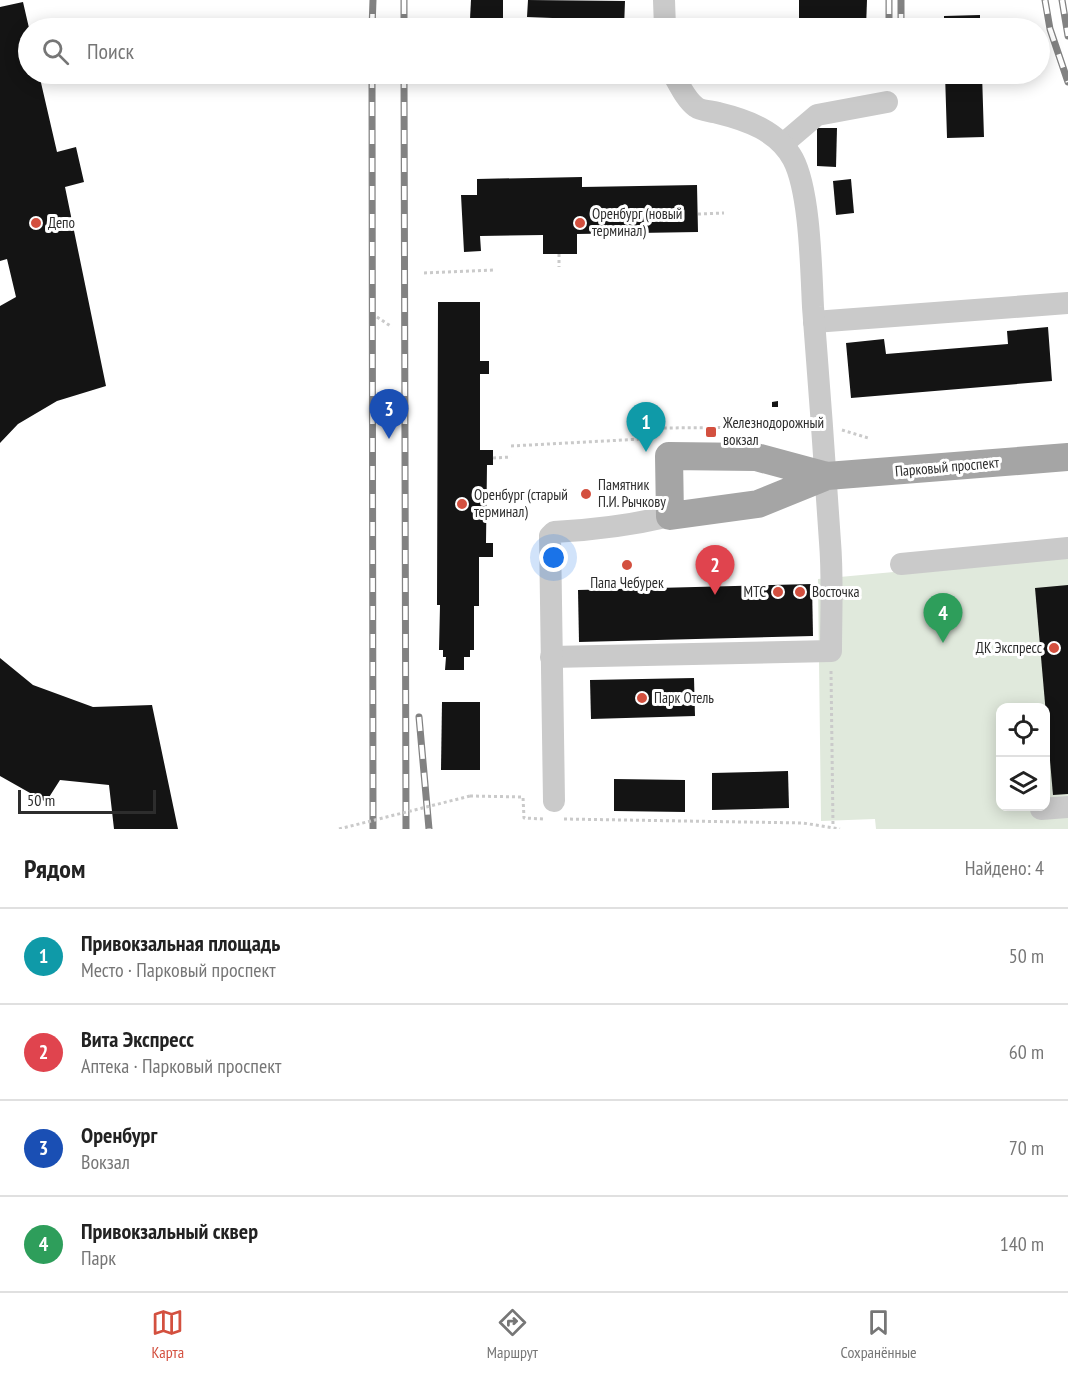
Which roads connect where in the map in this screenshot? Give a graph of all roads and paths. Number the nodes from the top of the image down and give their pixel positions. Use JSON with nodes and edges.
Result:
{"nodes":[{"id":1,"x":678,"y":84,"type":"edge"},
{"id":2,"x":887,"y":102,"type":"dead end"},
{"id":3,"x":783,"y":144,"type":"junction"},
{"id":4,"x":724,"y":213,"type":"dead end"},
{"id":5,"x":698,"y":214,"type":"dead end"},
{"id":6,"x":559,"y":254,"type":"dead end"},
{"id":7,"x":559,"y":267,"type":"dead end"},
{"id":8,"x":494,"y":270,"type":"dead end"},
{"id":9,"x":424,"y":273,"type":"dead end"},
{"id":10,"x":1068,"y":303,"type":"edge"},
{"id":11,"x":377,"y":317,"type":"dead end"},
{"id":12,"x":814,"y":322,"type":"junction"},
{"id":13,"x":392,"y":327,"type":"dead end"},
{"id":14,"x":393,"y":412,"type":"dead end"},
{"id":15,"x":378,"y":422,"type":"dead end"},
{"id":16,"x":511,"y":457,"type":"dead end"},
{"id":17,"x":1068,"y":457,"type":"edge"},
{"id":18,"x":493,"y":458,"type":"dead end"},
{"id":19,"x":826,"y":476,"type":"junction"},
{"id":20,"x":564,"y":496,"type":"dead end"},
{"id":21,"x":511,"y":498,"type":"dead end"},
{"id":22,"x":670,"y":516,"type":"junction"},
{"id":23,"x":1068,"y":548,"type":"edge"},
{"id":24,"x":901,"y":564,"type":"dead end"},
{"id":25,"x":831,"y":651,"type":"junction"},
{"id":26,"x":551,"y":657,"type":"junction"},
{"id":27,"x":1068,"y":807,"type":"edge"},
{"id":28,"x":1050,"y":808,"type":"edge"},
{"id":29,"x":550,"y":813,"type":"junction"},
{"id":30,"x":833,"y":827,"type":"junction"},
{"id":31,"x":339,"y":829,"type":"edge"},
{"id":32,"x":840,"y":829,"type":"edge"}],
"edges":[{"from":1,"to":3,"type":"street"},
{"from":2,"to":3,"type":"street"},
{"from":3,"to":12,"type":"street"},
{"from":4,"to":5,"type":"path"},
{"from":6,"to":7,"type":"path"},
{"from":8,"to":9,"type":"path"},
{"from":10,"to":12,"type":"street"},
{"from":11,"to":13,"type":"path"},
{"from":12,"to":19,"type":"street"},
{"from":14,"to":15,"type":"path"},
{"from":16,"to":18,"type":"path"},
{"from":17,"to":19,"type":"main road","name":"Парковый проспект"},
{"from":19,"to":22,"type":"main road","name":"Парковый проспект"},
{"from":19,"to":22,"type":"main road","name":"Парковый проспект"},
{"from":19,"to":25,"type":"street"},
{"from":20,"to":21,"type":"path"},
{"from":22,"to":26,"type":"street"},
{"from":23,"to":24,"type":"street"},
{"from":25,"to":26,"type":"street"},
{"from":25,"to":30,"type":"path"},
{"from":26,"to":29,"type":"street"},
{"from":27,"to":28,"type":"street"},
{"from":29,"to":30,"type":"path"},
{"from":29,"to":31,"type":"path","bridge":true},
{"from":30,"to":32,"type":"path"}]}
